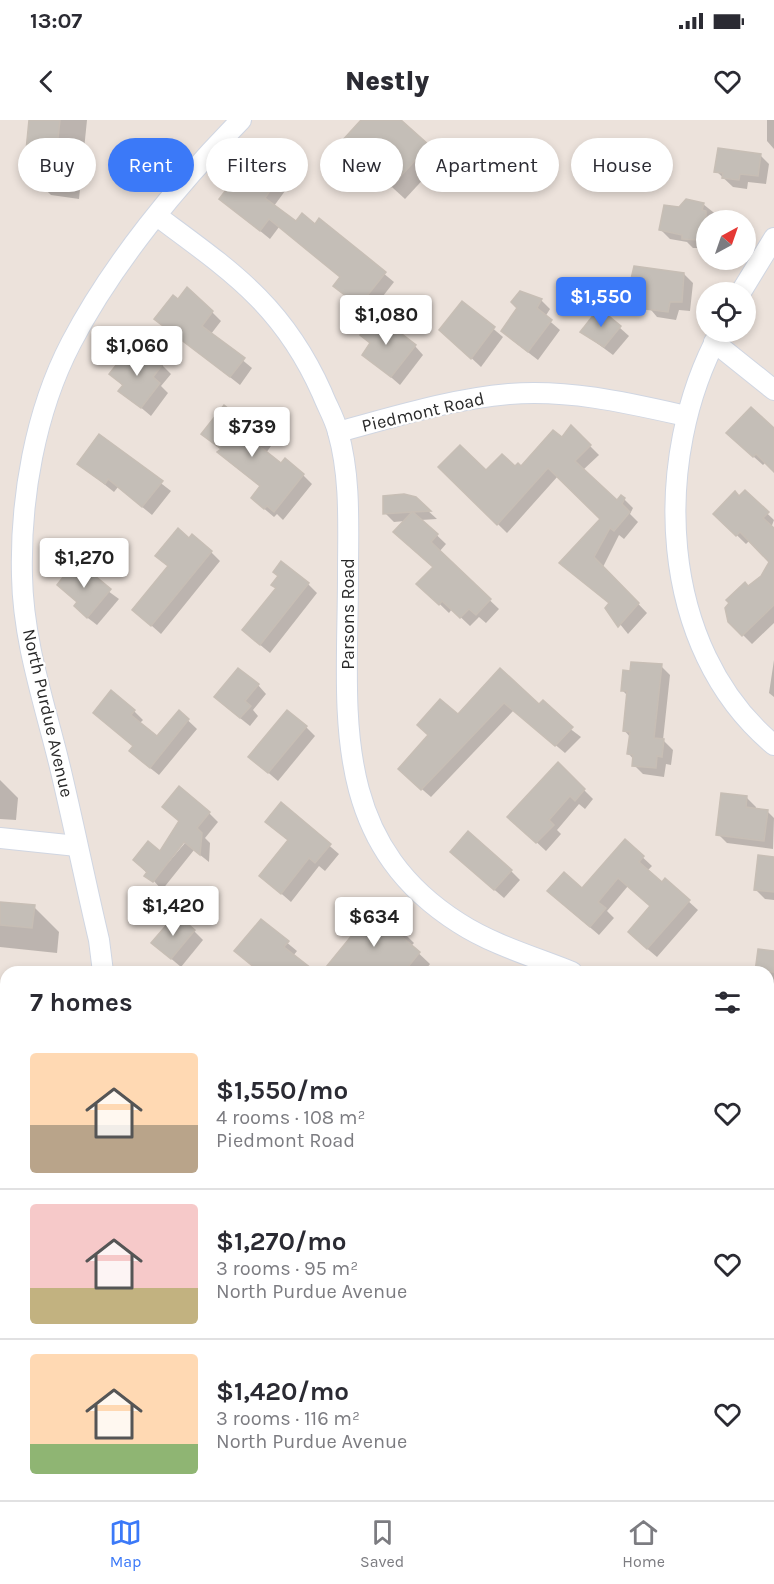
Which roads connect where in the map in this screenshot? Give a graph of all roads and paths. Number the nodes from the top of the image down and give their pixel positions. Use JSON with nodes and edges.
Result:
{"nodes":[{"id":1,"x":241,"y":120,"type":"edge"},
{"id":2,"x":157,"y":216,"type":"junction"},
{"id":3,"x":774,"y":238,"type":"edge"},
{"id":4,"x":747,"y":282,"type":"edge"},
{"id":5,"x":715,"y":342,"type":"edge"},
{"id":6,"x":722,"y":342,"type":"edge"},
{"id":7,"x":774,"y":390,"type":"edge"},
{"id":8,"x":686,"y":416,"type":"junction"},
{"id":9,"x":338,"y":432,"type":"junction"},
{"id":10,"x":774,"y":745,"type":"edge"},
{"id":11,"x":0,"y":838,"type":"edge"},
{"id":12,"x":77,"y":846,"type":"junction"},
{"id":13,"x":102,"y":966,"type":"edge"},
{"id":14,"x":558,"y":966,"type":"edge"}],
"edges":[{"from":1,"to":2,"type":"street","name":"North Purdue Avenue"},
{"from":2,"to":9,"type":"street","name":"Parsons Road"},
{"from":2,"to":12,"type":"street","name":"North Purdue Avenue"},
{"from":3,"to":4,"type":"street"},
{"from":5,"to":8,"type":"street"},
{"from":6,"to":7,"type":"street"},
{"from":8,"to":9,"type":"street","name":"Piedmont Road"},
{"from":8,"to":10,"type":"street"},
{"from":9,"to":14,"type":"street","name":"Parsons Road"},
{"from":11,"to":12,"type":"street"},
{"from":12,"to":13,"type":"street","name":"North Purdue Avenue"}]}
